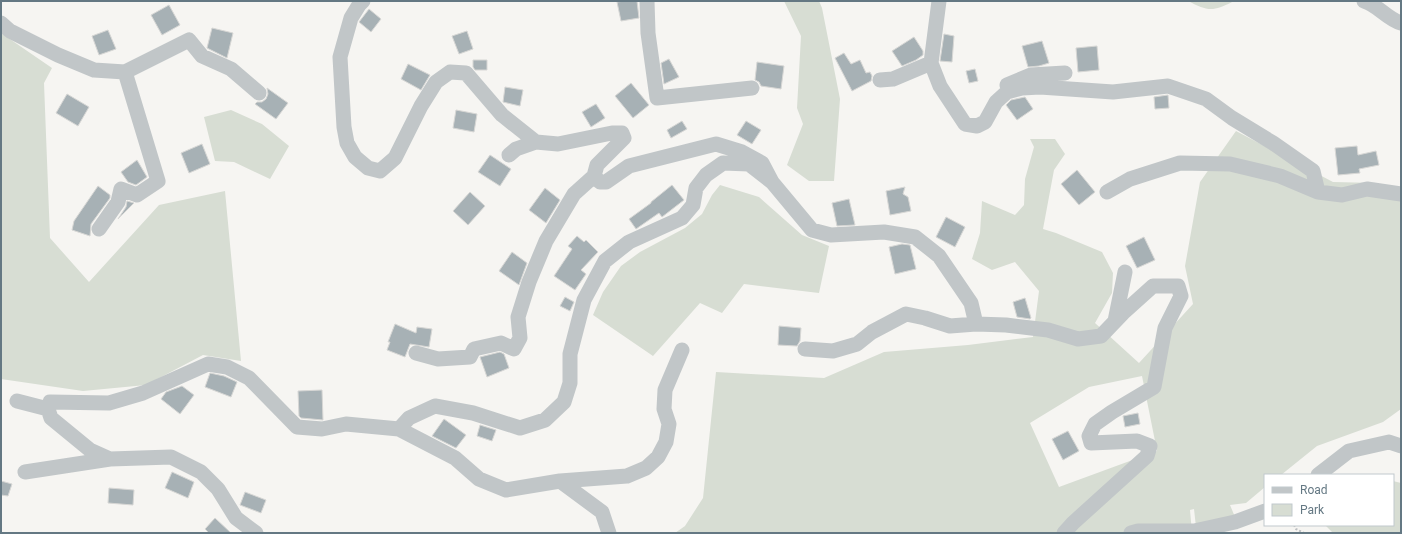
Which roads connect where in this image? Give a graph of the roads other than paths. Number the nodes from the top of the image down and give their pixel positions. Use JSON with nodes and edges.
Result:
{"nodes":[{"id":1,"x":647,"y":1,"type":"edge"},
{"id":2,"x":939,"y":1,"type":"edge"},
{"id":3,"x":1364,"y":1,"type":"edge"},
{"id":4,"x":360,"y":2,"type":"edge"},
{"id":5,"x":1,"y":23,"type":"edge"},
{"id":6,"x":1401,"y":23,"type":"edge"},
{"id":7,"x":931,"y":63,"type":"junction"},
{"id":8,"x":125,"y":72,"type":"junction"},
{"id":9,"x":1065,"y":73,"type":"dead end"},
{"id":10,"x":880,"y":80,"type":"dead end"},
{"id":11,"x":752,"y":88,"type":"dead end"},
{"id":12,"x":1007,"y":92,"type":"junction"},
{"id":13,"x":259,"y":93,"type":"dead end"},
{"id":14,"x":536,"y":142,"type":"junction"},
{"id":15,"x":509,"y":155,"type":"dead end"},
{"id":16,"x":594,"y":176,"type":"junction"},
{"id":17,"x":772,"y":182,"type":"junction"},
{"id":18,"x":1107,"y":192,"type":"dead end"},
{"id":19,"x":1318,"y":192,"type":"junction"},
{"id":20,"x":1401,"y":194,"type":"edge"},
{"id":21,"x":99,"y":229,"type":"dead end"},
{"id":22,"x":1124,"y":272,"type":"dead end"},
{"id":23,"x":1115,"y":321,"type":"junction"},
{"id":24,"x":976,"y":324,"type":"junction"},
{"id":25,"x":805,"y":349,"type":"dead end"},
{"id":26,"x":682,"y":350,"type":"dead end"},
{"id":27,"x":416,"y":353,"type":"dead end"},
{"id":28,"x":17,"y":401,"type":"dead end"},
{"id":29,"x":48,"y":409,"type":"junction"},
{"id":30,"x":399,"y":430,"type":"junction"},
{"id":31,"x":1401,"y":446,"type":"edge"},
{"id":32,"x":110,"y":459,"type":"junction"},
{"id":33,"x":25,"y":472,"type":"dead end"},
{"id":34,"x":1319,"y":474,"type":"edge"},
{"id":35,"x":560,"y":481,"type":"junction"},
{"id":36,"x":1264,"y":511,"type":"edge"},
{"id":37,"x":256,"y":533,"type":"edge"},
{"id":38,"x":609,"y":533,"type":"edge"},
{"id":39,"x":1064,"y":533,"type":"edge"},
{"id":40,"x":1131,"y":533,"type":"edge"}],
"edges":[{"from":1,"to":11,"type":"street"},
{"from":2,"to":7,"type":"street"},
{"from":3,"to":6,"type":"street"},
{"from":4,"to":14,"type":"street"},
{"from":5,"to":8,"type":"street"},
{"from":7,"to":10,"type":"street"},
{"from":7,"to":12,"type":"street"},
{"from":8,"to":13,"type":"street"},
{"from":8,"to":21,"type":"street"},
{"from":9,"to":12,"type":"street"},
{"from":12,"to":19,"type":"street"},
{"from":14,"to":15,"type":"street"},
{"from":14,"to":16,"type":"street"},
{"from":16,"to":17,"type":"street"},
{"from":16,"to":27,"type":"street"},
{"from":17,"to":24,"type":"street"},
{"from":17,"to":30,"type":"street"},
{"from":18,"to":19,"type":"street"},
{"from":19,"to":20,"type":"street"},
{"from":22,"to":23,"type":"street"},
{"from":23,"to":24,"type":"street"},
{"from":23,"to":39,"type":"street"},
{"from":24,"to":25,"type":"street"},
{"from":26,"to":35,"type":"street"},
{"from":28,"to":29,"type":"street"},
{"from":29,"to":30,"type":"street"},
{"from":29,"to":32,"type":"street"},
{"from":30,"to":35,"type":"street"},
{"from":31,"to":34,"type":"street"},
{"from":32,"to":33,"type":"street"},
{"from":32,"to":37,"type":"street"},
{"from":35,"to":38,"type":"street"},
{"from":36,"to":40,"type":"street"}]}
